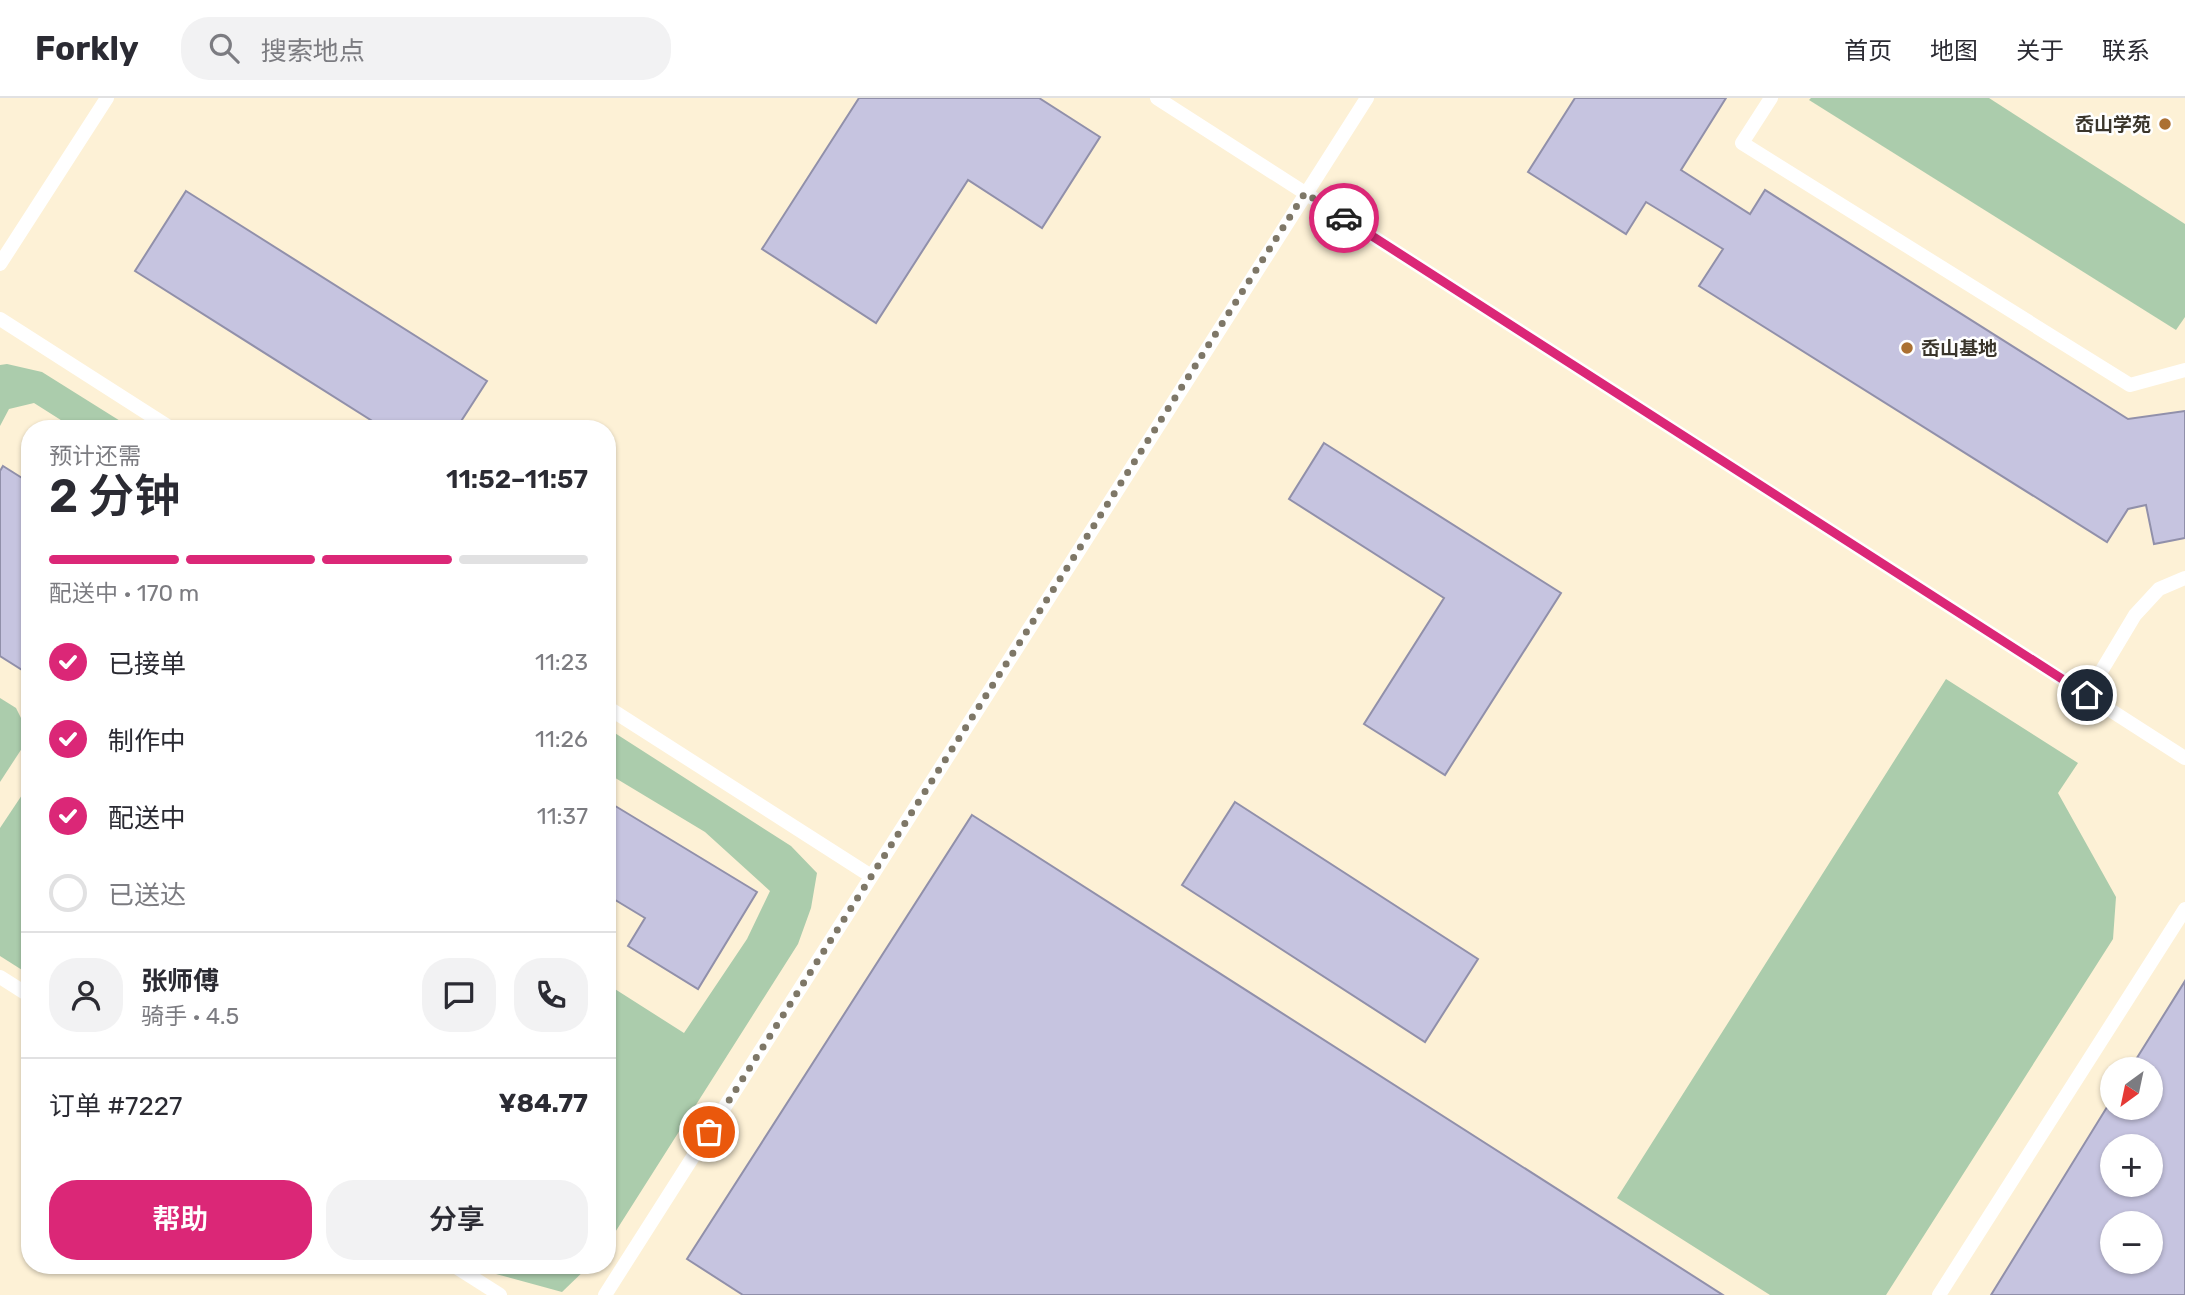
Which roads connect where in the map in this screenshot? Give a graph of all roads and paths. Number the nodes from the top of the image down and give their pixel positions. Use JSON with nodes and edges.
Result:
{"nodes":[{"id":1,"x":107,"y":98,"type":"edge"},
{"id":2,"x":1157,"y":98,"type":"edge"},
{"id":3,"x":1367,"y":98,"type":"edge"},
{"id":4,"x":1771,"y":98,"type":"edge"},
{"id":5,"x":1305,"y":193,"type":"junction"},
{"id":6,"x":0,"y":264,"type":"edge"},
{"id":7,"x":0,"y":319,"type":"edge"},
{"id":8,"x":2185,"y":370,"type":"edge"},
{"id":9,"x":158,"y":420,"type":"edge"},
{"id":10,"x":2185,"y":578,"type":"edge"},
{"id":11,"x":2087,"y":695,"type":"junction"},
{"id":12,"x":616,"y":713,"type":"edge"},
{"id":13,"x":2185,"y":758,"type":"edge"},
{"id":14,"x":871,"y":876,"type":"junction"},
{"id":15,"x":2185,"y":909,"type":"edge"},
{"id":16,"x":0,"y":977,"type":"edge"},
{"id":17,"x":21,"y":990,"type":"edge"},
{"id":18,"x":467,"y":1274,"type":"edge"},
{"id":19,"x":500,"y":1295,"type":"edge"},
{"id":20,"x":605,"y":1295,"type":"edge"},
{"id":21,"x":1939,"y":1295,"type":"edge"}],
"edges":[{"from":1,"to":6,"type":"lane"},
{"from":2,"to":5,"type":"lane"},
{"from":3,"to":5,"type":"lane"},
{"from":4,"to":8,"type":"lane"},
{"from":5,"to":11,"type":"lane"},
{"from":5,"to":14,"type":"lane"},
{"from":7,"to":9,"type":"lane"},
{"from":10,"to":11,"type":"lane"},
{"from":11,"to":13,"type":"lane"},
{"from":12,"to":14,"type":"lane"},
{"from":14,"to":20,"type":"lane"},
{"from":15,"to":21,"type":"lane"},
{"from":16,"to":17,"type":"lane"},
{"from":18,"to":19,"type":"lane"}]}
